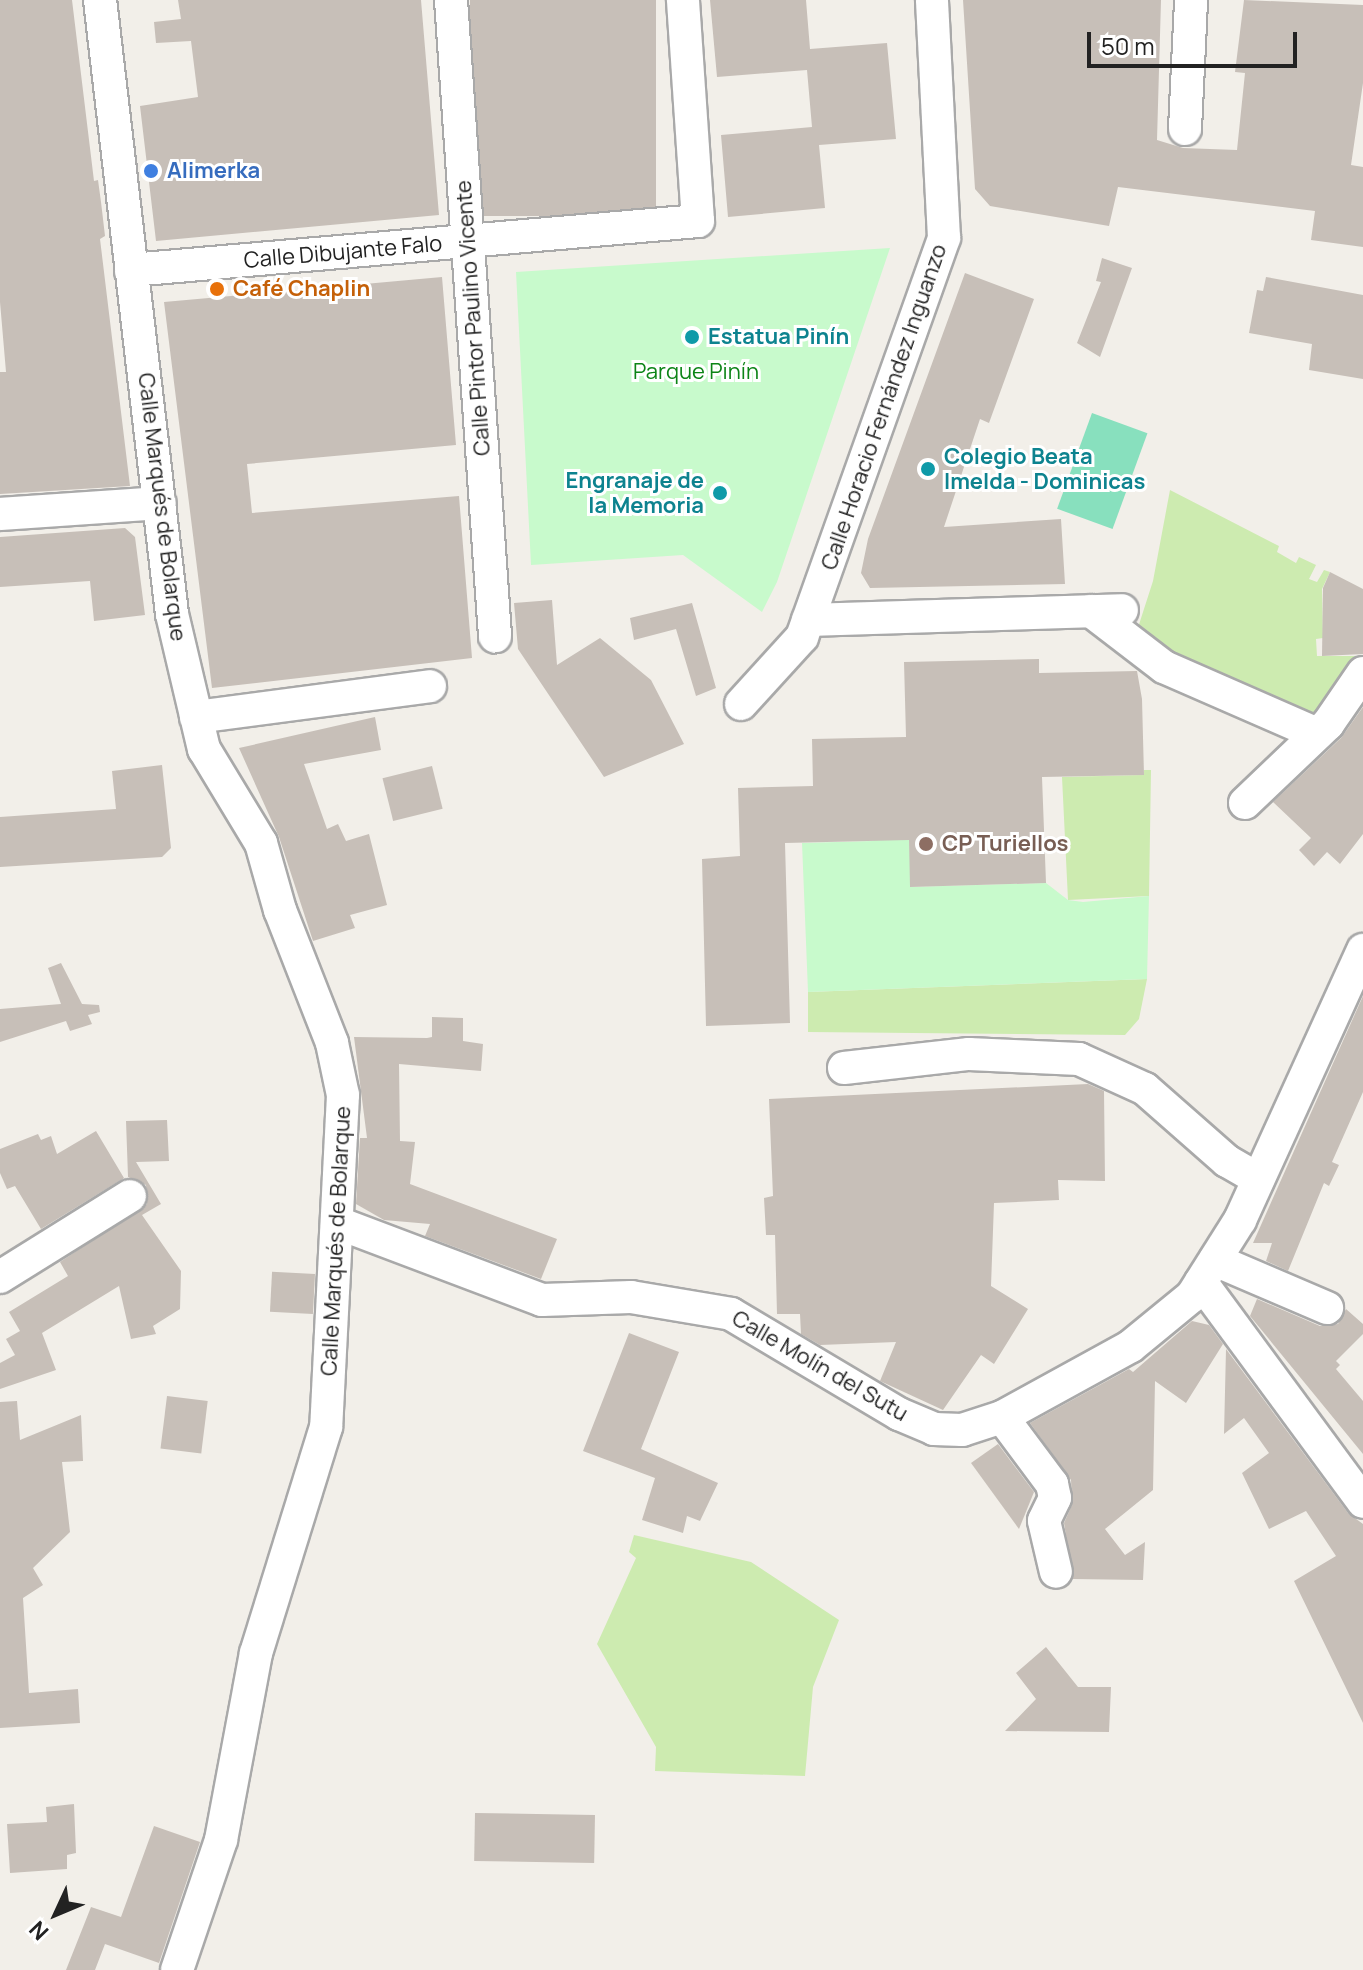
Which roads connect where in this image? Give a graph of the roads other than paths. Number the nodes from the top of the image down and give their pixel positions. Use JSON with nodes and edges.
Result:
{"nodes":[{"id":1,"x":100,"y":0,"type":"edge"},
{"id":2,"x":451,"y":0,"type":"edge"},
{"id":3,"x":683,"y":0,"type":"edge"},
{"id":4,"x":932,"y":0,"type":"edge"},
{"id":5,"x":1191,"y":0,"type":"edge"},
{"id":6,"x":1185,"y":129,"type":"dead end"},
{"id":7,"x":468,"y":241,"type":"junction"},
{"id":8,"x":131,"y":270,"type":"junction"},
{"id":9,"x":160,"y":503,"type":"junction"},
{"id":10,"x":0,"y":514,"type":"edge"},
{"id":11,"x":808,"y":620,"type":"junction"},
{"id":12,"x":495,"y":636,"type":"dead end"},
{"id":13,"x":1363,"y":673,"type":"edge"},
{"id":14,"x":430,"y":686,"type":"dead end"},
{"id":15,"x":741,"y":704,"type":"dead end"},
{"id":16,"x":196,"y":717,"type":"junction"},
{"id":17,"x":1317,"y":734,"type":"junction"},
{"id":18,"x":1245,"y":803,"type":"dead end"},
{"id":19,"x":1363,"y":950,"type":"edge"},
{"id":20,"x":844,"y":1068,"type":"dead end"},
{"id":21,"x":1258,"y":1179,"type":"junction"},
{"id":22,"x":130,"y":1196,"type":"dead end"},
{"id":23,"x":338,"y":1223,"type":"junction"},
{"id":24,"x":1208,"y":1271,"type":"junction"},
{"id":25,"x":0,"y":1277,"type":"edge"},
{"id":26,"x":1327,"y":1308,"type":"dead end"},
{"id":27,"x":1002,"y":1417,"type":"junction"},
{"id":28,"x":1363,"y":1502,"type":"edge"},
{"id":29,"x":1056,"y":1572,"type":"dead end"},
{"id":30,"x":177,"y":1970,"type":"edge"}],
"edges":[{"from":1,"to":8,"type":"street","name":"Calle Marqués de Bolarque"},
{"from":2,"to":7,"type":"street","name":"Calle Pintor Paulino Vicente"},
{"from":3,"to":7,"type":"street","name":"Calle Dibujante Falo"},
{"from":4,"to":11,"type":"street","name":"Calle Horacio Fernández Inguanzo"},
{"from":5,"to":6,"type":"street"},
{"from":7,"to":8,"type":"street","name":"Calle Dibujante Falo"},
{"from":7,"to":12,"type":"street","name":"Calle Pintor Paulino Vicente"},
{"from":8,"to":9,"type":"street","name":"Calle Marqués de Bolarque"},
{"from":9,"to":10,"type":"street"},
{"from":9,"to":16,"type":"street","name":"Calle Marqués de Bolarque"},
{"from":11,"to":15,"type":"street","name":"Calle Horacio Fernández Inguanzo"},
{"from":11,"to":17,"type":"street"},
{"from":13,"to":17,"type":"street"},
{"from":14,"to":16,"type":"street"},
{"from":16,"to":23,"type":"street","name":"Calle Marqués de Bolarque"},
{"from":17,"to":18,"type":"street"},
{"from":19,"to":21,"type":"street","name":"Calle Molín del Sutu"},
{"from":20,"to":21,"type":"street"},
{"from":21,"to":24,"type":"street","name":"Calle Molín del Sutu"},
{"from":22,"to":25,"type":"street"},
{"from":23,"to":27,"type":"street","name":"Calle Molín del Sutu"},
{"from":23,"to":30,"type":"street","name":"Calle Marqués de Bolarque"},
{"from":24,"to":26,"type":"street"},
{"from":24,"to":27,"type":"street","name":"Calle Molín del Sutu"},
{"from":24,"to":28,"type":"street"},
{"from":27,"to":29,"type":"street"}]}
